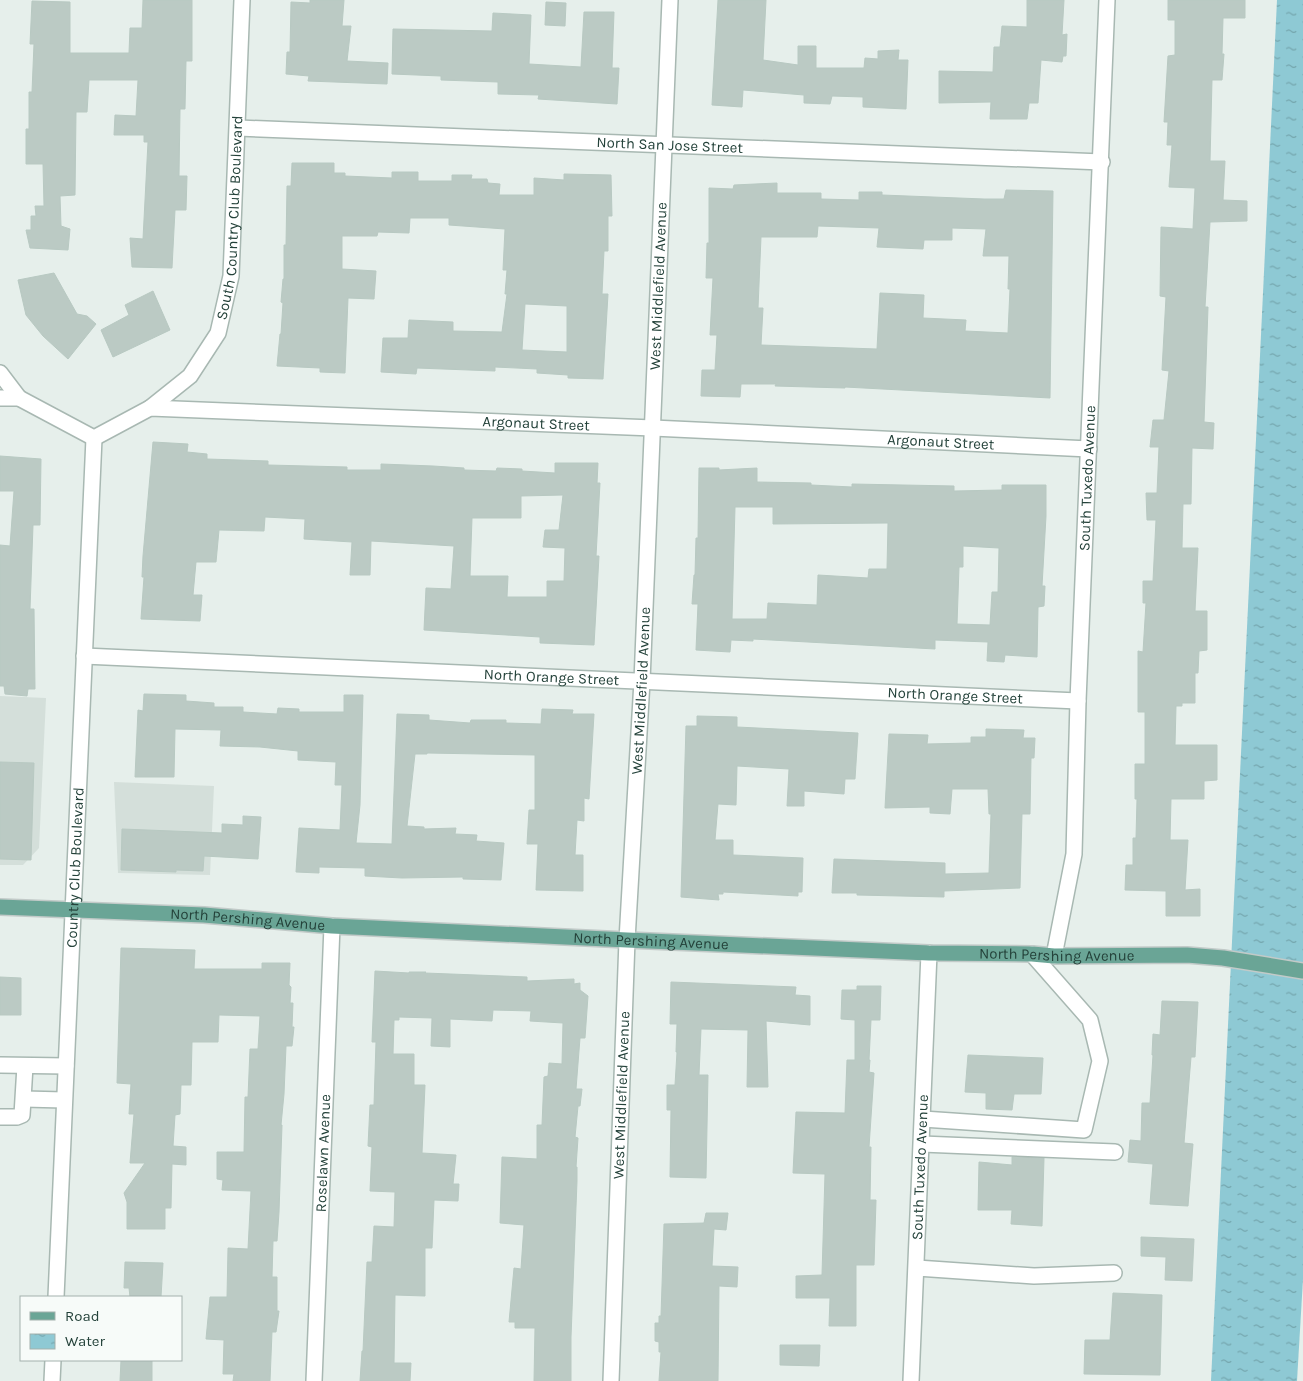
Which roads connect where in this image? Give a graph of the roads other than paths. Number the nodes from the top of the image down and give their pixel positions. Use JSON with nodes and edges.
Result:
{"nodes":[{"id":1,"x":242,"y":0,"type":"edge"},
{"id":2,"x":670,"y":0,"type":"edge"},
{"id":3,"x":1108,"y":0,"type":"edge"},
{"id":4,"x":238,"y":128,"type":"junction"},
{"id":5,"x":664,"y":145,"type":"junction"},
{"id":6,"x":1102,"y":162,"type":"junction"},
{"id":7,"x":0,"y":373,"type":"edge"},
{"id":8,"x":0,"y":398,"type":"edge"},
{"id":9,"x":19,"y":398,"type":"junction"},
{"id":10,"x":150,"y":408,"type":"junction"},
{"id":11,"x":653,"y":428,"type":"junction"},
{"id":12,"x":94,"y":438,"type":"junction"},
{"id":13,"x":1089,"y":449,"type":"junction"},
{"id":14,"x":84,"y":656,"type":"junction"},
{"id":15,"x":642,"y":681,"type":"junction"},
{"id":16,"x":1078,"y":701,"type":"junction"},
{"id":17,"x":0,"y":907,"type":"edge"},
{"id":18,"x":73,"y":910,"type":"junction"},
{"id":19,"x":332,"y":926,"type":"junction"},
{"id":20,"x":627,"y":940,"type":"junction"},
{"id":21,"x":929,"y":953,"type":"junction"},
{"id":22,"x":1032,"y":954,"type":"junction"},
{"id":23,"x":1054,"y":956,"type":"junction"},
{"id":24,"x":1303,"y":971,"type":"edge"},
{"id":25,"x":0,"y":1065,"type":"edge"},
{"id":26,"x":25,"y":1066,"type":"junction"},
{"id":27,"x":66,"y":1066,"type":"junction"},
{"id":28,"x":24,"y":1099,"type":"junction"},
{"id":29,"x":64,"y":1100,"type":"junction"},
{"id":30,"x":0,"y":1117,"type":"edge"},
{"id":31,"x":923,"y":1119,"type":"junction"},
{"id":32,"x":922,"y":1144,"type":"junction"},
{"id":33,"x":1116,"y":1152,"type":"dead end"},
{"id":34,"x":916,"y":1268,"type":"junction"},
{"id":35,"x":1114,"y":1273,"type":"dead end"},
{"id":36,"x":56,"y":1296,"type":"edge"},
{"id":37,"x":53,"y":1361,"type":"edge"},
{"id":38,"x":52,"y":1381,"type":"edge"},
{"id":39,"x":314,"y":1381,"type":"edge"},
{"id":40,"x":611,"y":1381,"type":"edge"},
{"id":41,"x":912,"y":1381,"type":"edge"}],
"edges":[{"from":1,"to":4,"type":"street","name":"South Country Club Boulevard"},
{"from":2,"to":5,"type":"street","name":"West Middlefield Avenue"},
{"from":3,"to":6,"type":"street","name":"South Tuxedo Avenue"},
{"from":4,"to":5,"type":"street","name":"North San Jose Street"},
{"from":4,"to":10,"type":"street","name":"South Country Club Boulevard"},
{"from":5,"to":6,"type":"street","name":"North San Jose Street"},
{"from":5,"to":11,"type":"street","name":"West Middlefield Avenue"},
{"from":6,"to":13,"type":"street","name":"South Tuxedo Avenue"},
{"from":7,"to":9,"type":"street"},
{"from":8,"to":9,"type":"street"},
{"from":9,"to":12,"type":"street"},
{"from":10,"to":11,"type":"street","name":"Argonaut Street"},
{"from":10,"to":12,"type":"street"},
{"from":11,"to":13,"type":"street","name":"Argonaut Street"},
{"from":11,"to":15,"type":"street","name":"West Middlefield Avenue"},
{"from":12,"to":14,"type":"street","name":"Country Club Boulevard"},
{"from":13,"to":16,"type":"street","name":"South Tuxedo Avenue"},
{"from":14,"to":15,"type":"street","name":"North Orange Street"},
{"from":14,"to":18,"type":"street","name":"Country Club Boulevard"},
{"from":15,"to":16,"type":"street","name":"North Orange Street"},
{"from":15,"to":20,"type":"street","name":"West Middlefield Avenue"},
{"from":16,"to":23,"type":"street","name":"South Tuxedo Avenue"},
{"from":17,"to":18,"type":"main road","name":"North Pershing Avenue"},
{"from":18,"to":19,"type":"main road","name":"North Pershing Avenue"},
{"from":18,"to":27,"type":"street","name":"Country Club Boulevard"},
{"from":19,"to":20,"type":"main road","name":"North Pershing Avenue"},
{"from":19,"to":39,"type":"street","name":"Roselawn Avenue"},
{"from":20,"to":21,"type":"main road","name":"North Pershing Avenue"},
{"from":20,"to":40,"type":"street","name":"West Middlefield Avenue"},
{"from":21,"to":22,"type":"main road","name":"North Pershing Avenue"},
{"from":21,"to":31,"type":"street","name":"South Tuxedo Avenue"},
{"from":22,"to":23,"type":"main road","name":"North Pershing Avenue"},
{"from":22,"to":31,"type":"street"},
{"from":23,"to":24,"type":"main road","name":"North Pershing Avenue"},
{"from":25,"to":26,"type":"street"},
{"from":26,"to":27,"type":"street"},
{"from":26,"to":28,"type":"street"},
{"from":27,"to":29,"type":"street","name":"Country Club Boulevard"},
{"from":28,"to":29,"type":"street"},
{"from":28,"to":30,"type":"street"},
{"from":29,"to":36,"type":"street","name":"Country Club Boulevard"},
{"from":31,"to":32,"type":"street","name":"South Tuxedo Avenue"},
{"from":32,"to":33,"type":"street"},
{"from":32,"to":34,"type":"street","name":"South Tuxedo Avenue"},
{"from":34,"to":35,"type":"street"},
{"from":34,"to":41,"type":"street","name":"South Tuxedo Avenue"},
{"from":37,"to":38,"type":"street"}]}
